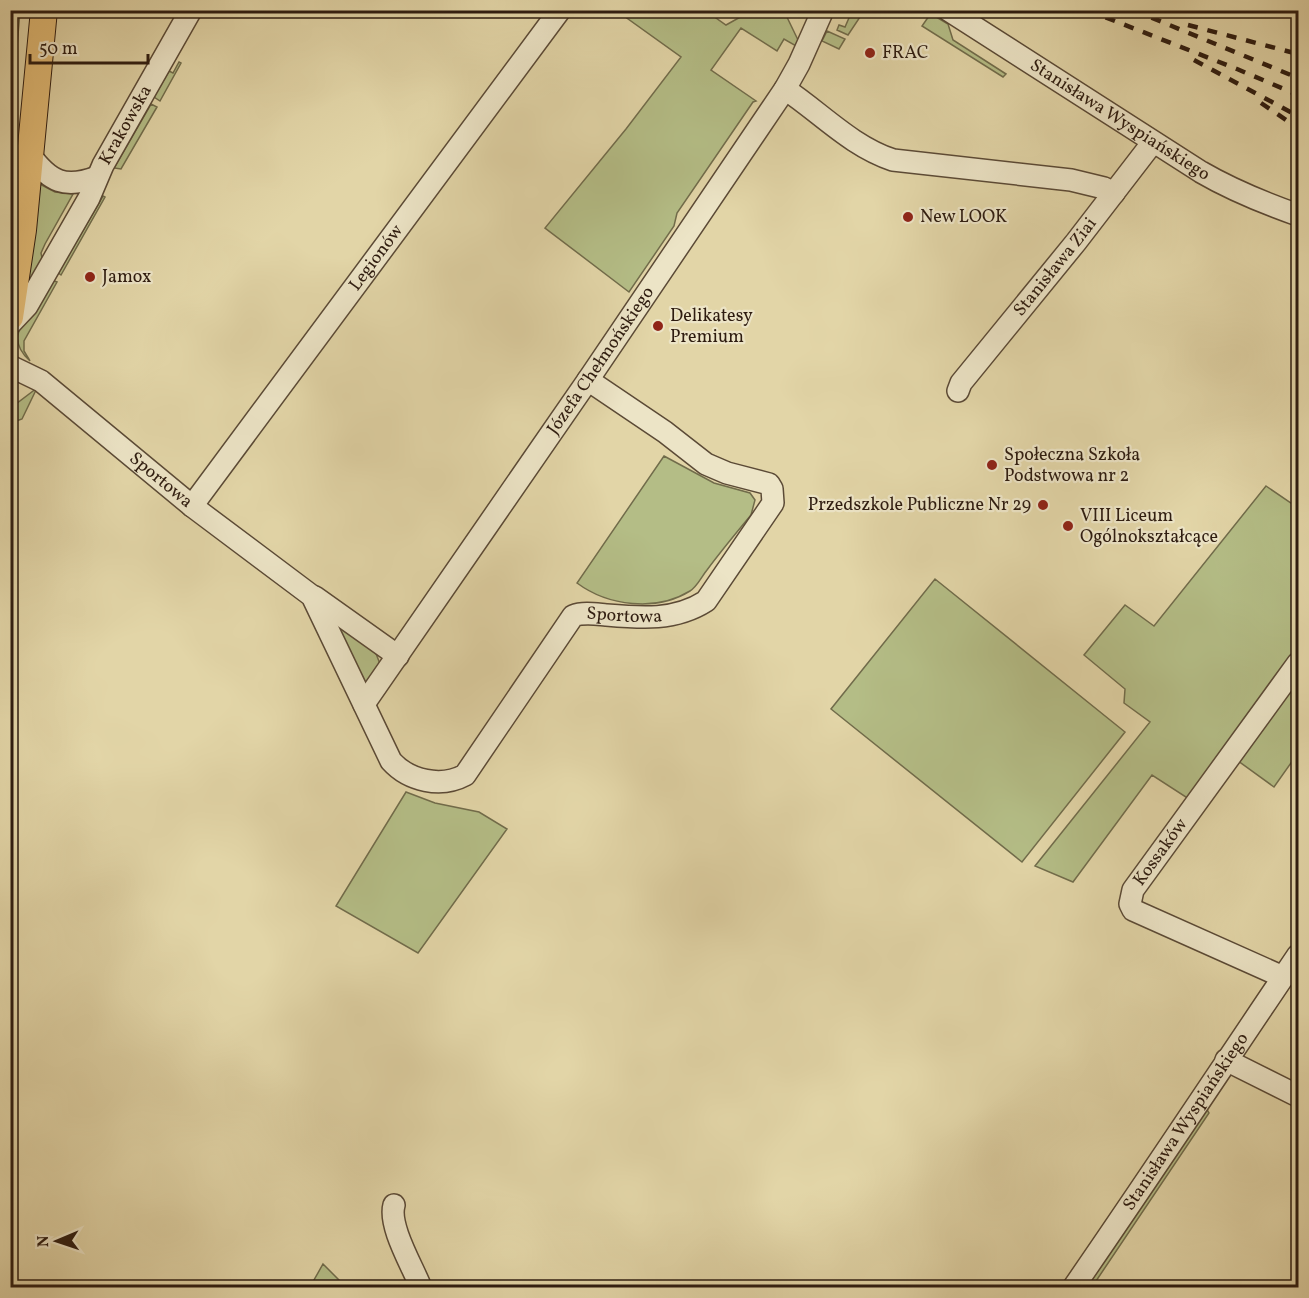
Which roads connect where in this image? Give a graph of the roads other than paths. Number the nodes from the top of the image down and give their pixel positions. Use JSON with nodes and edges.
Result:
{"nodes":[{"id":1,"x":28,"y":10,"type":"edge"},
{"id":2,"x":44,"y":10,"type":"edge"},
{"id":3,"x":191,"y":10,"type":"edge"},
{"id":4,"x":560,"y":10,"type":"edge"},
{"id":5,"x":823,"y":10,"type":"edge"},
{"id":6,"x":948,"y":10,"type":"edge"},
{"id":7,"x":785,"y":89,"type":"junction"},
{"id":8,"x":1153,"y":142,"type":"junction"},
{"id":9,"x":30,"y":155,"type":"junction"},
{"id":10,"x":97,"y":177,"type":"junction"},
{"id":11,"x":1114,"y":193,"type":"junction"},
{"id":12,"x":10,"y":194,"type":"edge"},
{"id":13,"x":1299,"y":215,"type":"edge"},
{"id":14,"x":10,"y":317,"type":"edge"},
{"id":15,"x":10,"y":324,"type":"edge"},
{"id":16,"x":10,"y":366,"type":"edge"},
{"id":17,"x":588,"y":380,"type":"junction"},
{"id":18,"x":958,"y":391,"type":"dead end"},
{"id":19,"x":192,"y":506,"type":"junction"},
{"id":20,"x":312,"y":596,"type":"junction"},
{"id":21,"x":398,"y":656,"type":"junction"},
{"id":22,"x":1299,"y":663,"type":"edge"},
{"id":23,"x":364,"y":704,"type":"junction"},
{"id":24,"x":1299,"y":955,"type":"edge"},
{"id":25,"x":1283,"y":977,"type":"junction"},
{"id":26,"x":1227,"y":1060,"type":"junction"},
{"id":27,"x":1299,"y":1096,"type":"edge"},
{"id":28,"x":394,"y":1205,"type":"dead end"},
{"id":29,"x":421,"y":1287,"type":"edge"},
{"id":30,"x":1073,"y":1287,"type":"edge"}],
"edges":[{"from":1,"to":12,"type":"main road"},
{"from":2,"to":9,"type":"main road"},
{"from":3,"to":10,"type":"street","name":"Krakowska"},
{"from":4,"to":19,"type":"street","name":"Legionów"},
{"from":5,"to":7,"type":"street","name":"Józefa Chełmońskiego"},
{"from":6,"to":8,"type":"street","name":"Stanisława Wyspiańskiego"},
{"from":7,"to":11,"type":"street"},
{"from":7,"to":17,"type":"street","name":"Józefa Chełmońskiego"},
{"from":8,"to":11,"type":"street","name":"Stanisława Ziai"},
{"from":8,"to":13,"type":"street","name":"Stanisława Wyspiańskiego"},
{"from":9,"to":10,"type":"street","name":"Krakowska"},
{"from":9,"to":14,"type":"main road"},
{"from":10,"to":15,"type":"street","name":"Krakowska"},
{"from":11,"to":18,"type":"street","name":"Stanisława Ziai"},
{"from":16,"to":19,"type":"street","name":"Sportowa"},
{"from":17,"to":21,"type":"street","name":"Józefa Chełmońskiego"},
{"from":17,"to":23,"type":"street","name":"Sportowa"},
{"from":19,"to":20,"type":"street","name":"Sportowa"},
{"from":20,"to":21,"type":"street","name":"Sportowa"},
{"from":20,"to":23,"type":"street","name":"Sportowa"},
{"from":21,"to":23,"type":"street","name":"Józefa Chełmońskiego"},
{"from":22,"to":25,"type":"street","name":"Kossaków"},
{"from":24,"to":25,"type":"street","name":"Stanisława Wyspiańskiego"},
{"from":25,"to":26,"type":"street","name":"Stanisława Wyspiańskiego"},
{"from":26,"to":27,"type":"street"},
{"from":26,"to":30,"type":"street","name":"Stanisława Wyspiańskiego"},
{"from":28,"to":29,"type":"street"}]}
